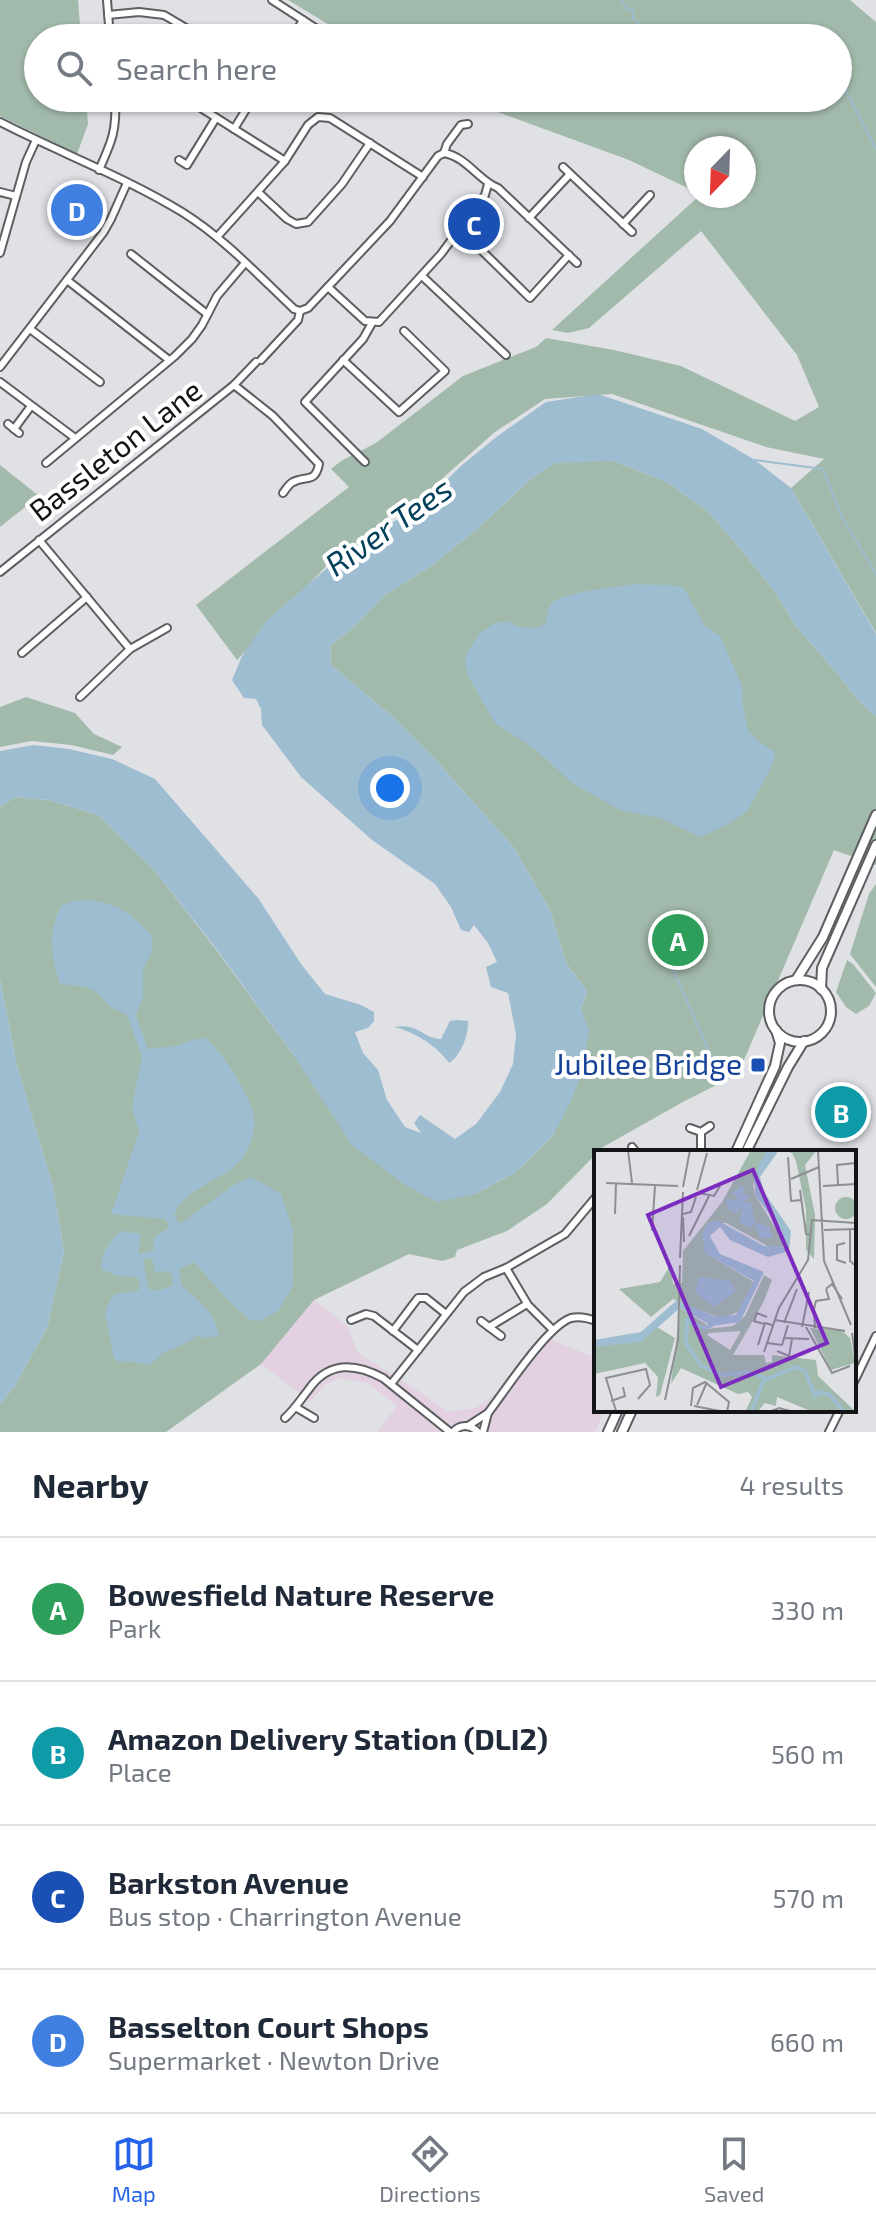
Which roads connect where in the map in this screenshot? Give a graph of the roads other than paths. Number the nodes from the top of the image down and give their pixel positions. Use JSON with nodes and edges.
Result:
{"nodes":[{"id":1,"x":107,"y":0,"type":"edge"},
{"id":2,"x":272,"y":0,"type":"edge"},
{"id":3,"x":108,"y":15,"type":"junction"},
{"id":4,"x":303,"y":20,"type":"junction"},
{"id":5,"x":109,"y":24,"type":"edge"},
{"id":6,"x":179,"y":24,"type":"edge"},
{"id":7,"x":301,"y":24,"type":"edge"},
{"id":8,"x":309,"y":24,"type":"edge"},
{"id":9,"x":116,"y":112,"type":"edge"},
{"id":10,"x":207,"y":112,"type":"edge"},
{"id":11,"x":244,"y":112,"type":"edge"},
{"id":12,"x":216,"y":118,"type":"junction"},
{"id":13,"x":0,"y":122,"type":"edge"},
{"id":14,"x":468,"y":124,"type":"dead end"},
{"id":15,"x":234,"y":129,"type":"junction"},
{"id":16,"x":36,"y":140,"type":"junction"},
{"id":17,"x":370,"y":143,"type":"junction"},
{"id":18,"x":444,"y":153,"type":"junction"},
{"id":19,"x":179,"y":160,"type":"dead end"},
{"id":20,"x":285,"y":161,"type":"junction"},
{"id":21,"x":563,"y":167,"type":"dead end"},
{"id":22,"x":99,"y":170,"type":"junction"},
{"id":23,"x":570,"y":174,"type":"junction"},
{"id":24,"x":423,"y":177,"type":"junction"},
{"id":25,"x":127,"y":183,"type":"junction"},
{"id":26,"x":488,"y":184,"type":"junction"},
{"id":27,"x":0,"y":192,"type":"edge"},
{"id":28,"x":258,"y":192,"type":"junction"},
{"id":29,"x":650,"y":195,"type":"dead end"},
{"id":30,"x":16,"y":196,"type":"junction"},
{"id":31,"x":529,"y":218,"type":"junction"},
{"id":32,"x":623,"y":224,"type":"junction"},
{"id":33,"x":632,"y":232,"type":"dead end"},
{"id":34,"x":217,"y":237,"type":"junction"},
{"id":35,"x":0,"y":253,"type":"edge"},
{"id":36,"x":470,"y":253,"type":"dead end"},
{"id":37,"x":131,"y":254,"type":"dead end"},
{"id":38,"x":569,"y":255,"type":"junction"},
{"id":39,"x":245,"y":263,"type":"junction"},
{"id":40,"x":577,"y":263,"type":"dead end"},
{"id":41,"x":422,"y":276,"type":"junction"},
{"id":42,"x":67,"y":280,"type":"junction"},
{"id":43,"x":328,"y":287,"type":"junction"},
{"id":44,"x":300,"y":311,"type":"junction"},
{"id":45,"x":207,"y":314,"type":"junction"},
{"id":46,"x":372,"y":323,"type":"junction"},
{"id":47,"x":30,"y":329,"type":"junction"},
{"id":48,"x":404,"y":331,"type":"dead end"},
{"id":49,"x":506,"y":355,"type":"dead end"},
{"id":50,"x":169,"y":360,"type":"junction"},
{"id":51,"x":343,"y":360,"type":"junction"},
{"id":52,"x":0,"y":367,"type":"edge"},
{"id":53,"x":0,"y":382,"type":"edge"},
{"id":54,"x":100,"y":382,"type":"dead end"},
{"id":55,"x":234,"y":385,"type":"junction"},
{"id":56,"x":31,"y":406,"type":"junction"},
{"id":57,"x":14,"y":429,"type":"dead end"},
{"id":58,"x":75,"y":438,"type":"junction"},
{"id":59,"x":365,"y":462,"type":"dead end"},
{"id":60,"x":46,"y":463,"type":"dead end"},
{"id":61,"x":284,"y":476,"type":"dead end"},
{"id":62,"x":291,"y":483,"type":"junction"},
{"id":63,"x":283,"y":493,"type":"dead end"},
{"id":64,"x":39,"y":540,"type":"junction"},
{"id":65,"x":0,"y":572,"type":"edge"},
{"id":66,"x":87,"y":597,"type":"junction"},
{"id":67,"x":167,"y":628,"type":"dead end"},
{"id":68,"x":130,"y":649,"type":"junction"},
{"id":69,"x":22,"y":653,"type":"dead end"},
{"id":70,"x":80,"y":697,"type":"dead end"},
{"id":71,"x":876,"y":815,"type":"edge"},
{"id":72,"x":876,"y":845,"type":"edge"},
{"id":73,"x":796,"y":980,"type":"junction"},
{"id":74,"x":821,"y":989,"type":"junction"},
{"id":75,"x":776,"y":1030,"type":"junction"},
{"id":76,"x":804,"y":1041,"type":"junction"},
{"id":77,"x":710,"y":1126,"type":"dead end"},
{"id":78,"x":690,"y":1128,"type":"dead end"},
{"id":79,"x":701,"y":1132,"type":"junction"},
{"id":80,"x":701,"y":1150,"type":"edge"},
{"id":81,"x":737,"y":1150,"type":"edge"},
{"id":82,"x":747,"y":1150,"type":"edge"},
{"id":83,"x":594,"y":1199,"type":"edge"},
{"id":84,"x":506,"y":1268,"type":"junction"},
{"id":85,"x":527,"y":1304,"type":"junction"},
{"id":86,"x":446,"y":1314,"type":"junction"},
{"id":87,"x":351,"y":1320,"type":"dead end"},
{"id":88,"x":594,"y":1320,"type":"edge"},
{"id":89,"x":481,"y":1321,"type":"dead end"},
{"id":90,"x":489,"y":1327,"type":"junction"},
{"id":91,"x":553,"y":1330,"type":"junction"},
{"id":92,"x":393,"y":1331,"type":"junction"},
{"id":93,"x":501,"y":1336,"type":"dead end"},
{"id":94,"x":876,"y":1336,"type":"edge"},
{"id":95,"x":418,"y":1350,"type":"junction"},
{"id":96,"x":856,"y":1378,"type":"edge"},
{"id":97,"x":391,"y":1384,"type":"junction"},
{"id":98,"x":297,"y":1408,"type":"junction"},
{"id":99,"x":617,"y":1412,"type":"edge"},
{"id":100,"x":631,"y":1412,"type":"edge"},
{"id":101,"x":839,"y":1412,"type":"edge"},
{"id":102,"x":488,"y":1413,"type":"junction"},
{"id":103,"x":285,"y":1418,"type":"dead end"},
{"id":104,"x":314,"y":1418,"type":"dead end"},
{"id":105,"x":468,"y":1426,"type":"junction"},
{"id":106,"x":451,"y":1432,"type":"edge"},
{"id":107,"x":480,"y":1432,"type":"edge"},
{"id":108,"x":608,"y":1432,"type":"edge"},
{"id":109,"x":622,"y":1432,"type":"edge"},
{"id":110,"x":829,"y":1432,"type":"edge"}],
"edges":[{"from":1,"to":3,"type":"street"},
{"from":2,"to":4,"type":"street"},
{"from":3,"to":5,"type":"street"},
{"from":3,"to":6,"type":"street"},
{"from":4,"to":7,"type":"street"},
{"from":4,"to":8,"type":"street"},
{"from":9,"to":22,"type":"street"},
{"from":10,"to":12,"type":"street"},
{"from":11,"to":15,"type":"street"},
{"from":12,"to":15,"type":"street"},
{"from":12,"to":19,"type":"street"},
{"from":13,"to":16,"type":"street"},
{"from":14,"to":18,"type":"street","name":"Bassleton Lane"},
{"from":15,"to":20,"type":"street"},
{"from":16,"to":22,"type":"street"},
{"from":16,"to":30,"type":"street"},
{"from":17,"to":20,"type":"street"},
{"from":17,"to":24,"type":"street"},
{"from":17,"to":28,"type":"street"},
{"from":18,"to":24,"type":"street","name":"Bassleton Lane"},
{"from":18,"to":26,"type":"street"},
{"from":20,"to":28,"type":"street"},
{"from":21,"to":23,"type":"street"},
{"from":22,"to":25,"type":"street"},
{"from":23,"to":31,"type":"street"},
{"from":23,"to":32,"type":"street"},
{"from":24,"to":43,"type":"street","name":"Bassleton Lane"},
{"from":25,"to":34,"type":"street"},
{"from":25,"to":42,"type":"street"},
{"from":26,"to":31,"type":"street"},
{"from":26,"to":41,"type":"street"},
{"from":27,"to":30,"type":"street"},
{"from":28,"to":34,"type":"street"},
{"from":29,"to":32,"type":"street"},
{"from":30,"to":35,"type":"street"},
{"from":31,"to":38,"type":"street"},
{"from":32,"to":33,"type":"street"},
{"from":34,"to":39,"type":"street"},
{"from":36,"to":38,"type":"street"},
{"from":37,"to":45,"type":"street"},
{"from":38,"to":40,"type":"street"},
{"from":39,"to":44,"type":"street"},
{"from":39,"to":45,"type":"street"},
{"from":41,"to":46,"type":"street"},
{"from":41,"to":49,"type":"street"},
{"from":42,"to":47,"type":"street"},
{"from":42,"to":50,"type":"street"},
{"from":43,"to":44,"type":"street","name":"Bassleton Lane"},
{"from":43,"to":46,"type":"street"},
{"from":44,"to":55,"type":"street","name":"Bassleton Lane"},
{"from":45,"to":50,"type":"street"},
{"from":46,"to":51,"type":"street"},
{"from":47,"to":52,"type":"street"},
{"from":47,"to":54,"type":"street"},
{"from":48,"to":51,"type":"street"},
{"from":50,"to":58,"type":"street"},
{"from":51,"to":59,"type":"street"},
{"from":53,"to":56,"type":"street"},
{"from":55,"to":62,"type":"street"},
{"from":55,"to":64,"type":"street","name":"Bassleton Lane"},
{"from":56,"to":57,"type":"street"},
{"from":56,"to":58,"type":"street"},
{"from":58,"to":60,"type":"street"},
{"from":61,"to":62,"type":"street"},
{"from":62,"to":63,"type":"street"},
{"from":64,"to":65,"type":"street","name":"Bassleton Lane"},
{"from":64,"to":66,"type":"street"},
{"from":66,"to":68,"type":"street"},
{"from":66,"to":69,"type":"street"},
{"from":67,"to":68,"type":"street"},
{"from":68,"to":70,"type":"street"},
{"from":71,"to":73,"type":"street"},
{"from":72,"to":74,"type":"street"},
{"from":73,"to":74,"type":"street"},
{"from":73,"to":75,"type":"street"},
{"from":74,"to":76,"type":"street"},
{"from":75,"to":76,"type":"street"},
{"from":75,"to":81,"type":"street"},
{"from":76,"to":82,"type":"street"},
{"from":77,"to":79,"type":"street"},
{"from":78,"to":79,"type":"street"},
{"from":79,"to":80,"type":"street"},
{"from":83,"to":84,"type":"street"},
{"from":84,"to":85,"type":"street"},
{"from":84,"to":86,"type":"street"},
{"from":85,"to":90,"type":"street"},
{"from":85,"to":91,"type":"street"},
{"from":86,"to":92,"type":"street"},
{"from":86,"to":95,"type":"street"},
{"from":87,"to":92,"type":"street"},
{"from":88,"to":91,"type":"street"},
{"from":89,"to":90,"type":"street"},
{"from":90,"to":93,"type":"street"},
{"from":91,"to":102,"type":"street"},
{"from":92,"to":95,"type":"street"},
{"from":94,"to":96,"type":"street"},
{"from":95,"to":97,"type":"street"},
{"from":97,"to":98,"type":"street"},
{"from":97,"to":106,"type":"street"},
{"from":98,"to":103,"type":"street"},
{"from":98,"to":104,"type":"street"},
{"from":99,"to":108,"type":"street"},
{"from":100,"to":109,"type":"street"},
{"from":101,"to":110,"type":"street"},
{"from":102,"to":105,"type":"street"},
{"from":102,"to":107,"type":"street"},
{"from":105,"to":106,"type":"street"},
{"from":105,"to":107,"type":"street"}]}
